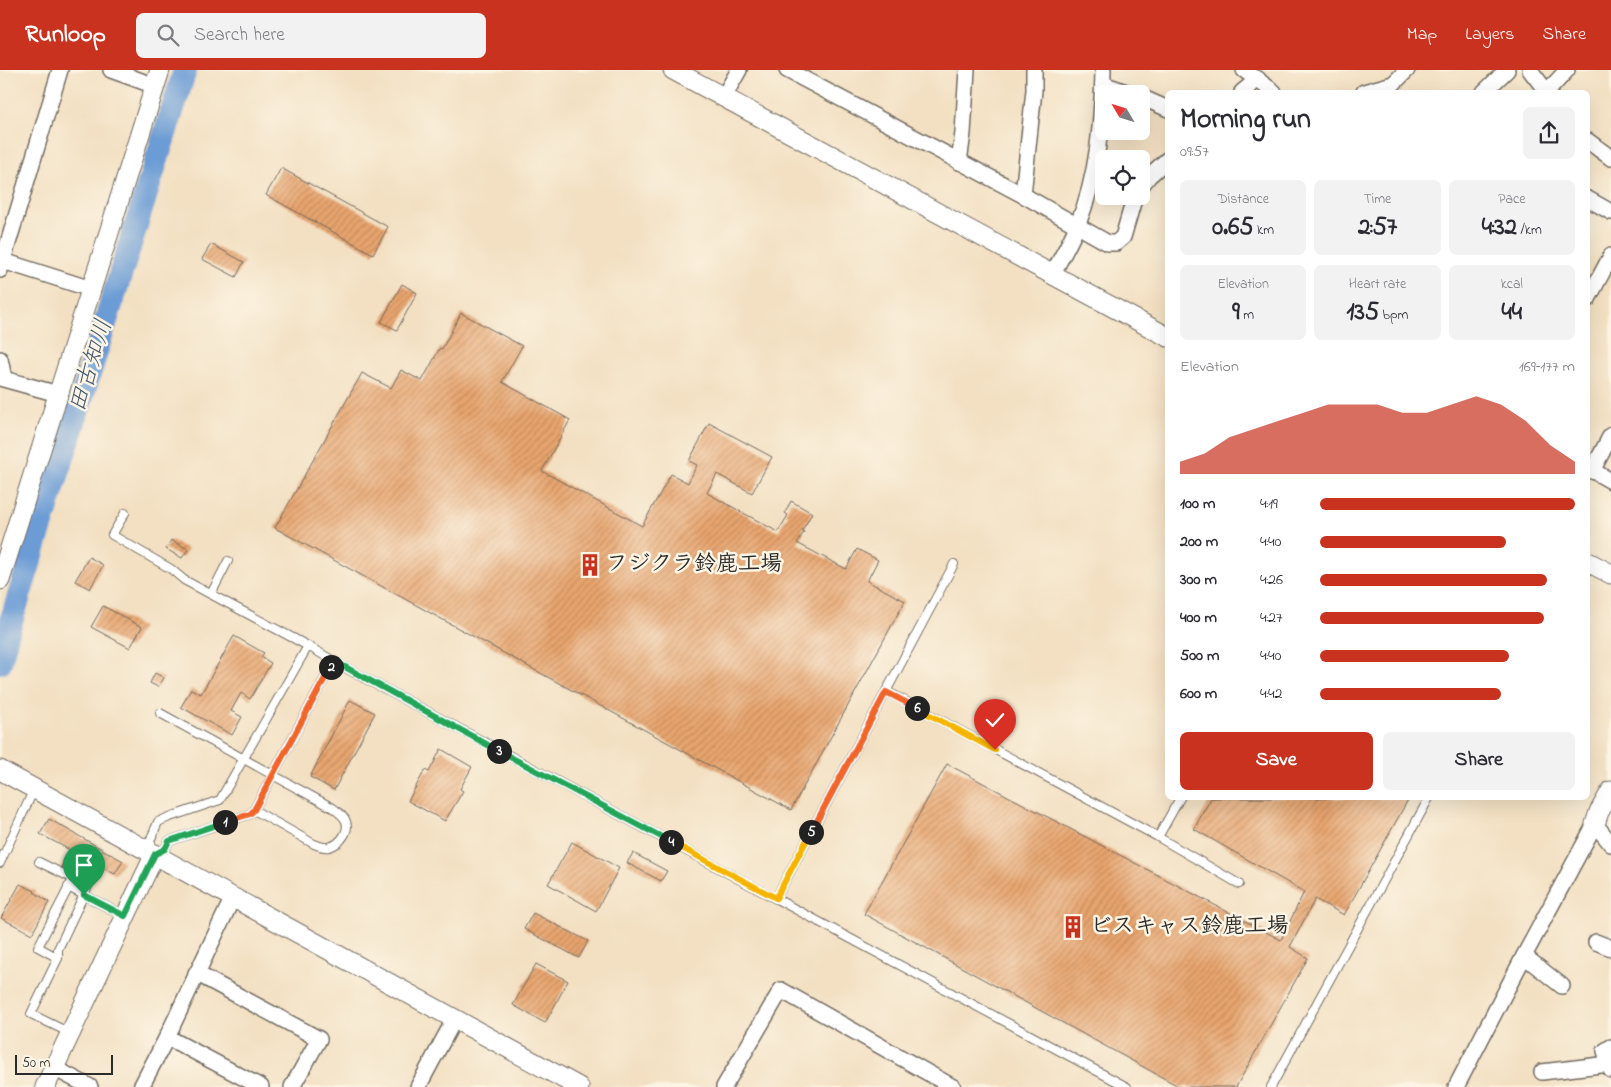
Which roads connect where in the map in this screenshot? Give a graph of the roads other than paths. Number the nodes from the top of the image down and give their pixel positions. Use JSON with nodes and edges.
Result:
{"nodes":[{"id":1,"x":60,"y":70,"type":"edge"},
{"id":2,"x":111,"y":70,"type":"edge"},
{"id":3,"x":673,"y":70,"type":"edge"},
{"id":4,"x":739,"y":70,"type":"edge"},
{"id":5,"x":967,"y":70,"type":"edge"},
{"id":6,"x":1034,"y":70,"type":"edge"},
{"id":7,"x":1244,"y":70,"type":"edge"},
{"id":8,"x":1407,"y":70,"type":"edge"},
{"id":9,"x":1507,"y":70,"type":"edge"},
{"id":10,"x":1530,"y":70,"type":"edge"},
{"id":11,"x":1567,"y":70,"type":"edge"},
{"id":12,"x":790,"y":71,"type":"edge"},
{"id":13,"x":1103,"y":77,"type":"edge"},
{"id":14,"x":157,"y":78,"type":"edge"},
{"id":15,"x":1258,"y":79,"type":"junction"},
{"id":16,"x":1117,"y":85,"type":"edge"},
{"id":17,"x":1398,"y":88,"type":"edge"},
{"id":18,"x":1244,"y":90,"type":"edge"},
{"id":19,"x":1272,"y":90,"type":"edge"},
{"id":20,"x":1381,"y":90,"type":"edge"},
{"id":21,"x":1486,"y":90,"type":"edge"},
{"id":22,"x":1545,"y":90,"type":"edge"},
{"id":23,"x":1549,"y":90,"type":"edge"},
{"id":24,"x":723,"y":98,"type":"junction"},
{"id":25,"x":1150,"y":101,"type":"edge"},
{"id":26,"x":1165,"y":108,"type":"edge"},
{"id":27,"x":1590,"y":142,"type":"edge"},
{"id":28,"x":1611,"y":158,"type":"edge"},
{"id":29,"x":959,"y":162,"type":"junction"},
{"id":30,"x":1165,"y":162,"type":"edge"},
{"id":31,"x":1150,"y":175,"type":"edge"},
{"id":32,"x":1023,"y":196,"type":"junction"},
{"id":33,"x":1590,"y":200,"type":"edge"},
{"id":34,"x":1132,"y":205,"type":"edge"},
{"id":35,"x":1611,"y":212,"type":"edge"},
{"id":36,"x":1078,"y":226,"type":"junction"},
{"id":37,"x":1611,"y":256,"type":"edge"},
{"id":38,"x":1,"y":263,"type":"edge"},
{"id":39,"x":1052,"y":275,"type":"junction"},
{"id":40,"x":91,"y":289,"type":"junction"},
{"id":41,"x":1590,"y":295,"type":"edge"},
{"id":42,"x":1165,"y":334,"type":"edge"},
{"id":43,"x":0,"y":359,"type":"edge"},
{"id":44,"x":2,"y":378,"type":"edge"},
{"id":45,"x":58,"y":394,"type":"junction"},
{"id":46,"x":1611,"y":435,"type":"edge"},
{"id":47,"x":1590,"y":469,"type":"edge"},
{"id":48,"x":1611,"y":481,"type":"edge"},
{"id":49,"x":124,"y":513,"type":"dead end"},
{"id":50,"x":228,"y":561,"type":"dead end"},
{"id":51,"x":1590,"y":563,"type":"edge"},
{"id":52,"x":954,"y":564,"type":"dead end"},
{"id":53,"x":1611,"y":574,"type":"edge"},
{"id":54,"x":0,"y":580,"type":"edge"},
{"id":55,"x":211,"y":594,"type":"junction"},
{"id":56,"x":308,"y":646,"type":"junction"},
{"id":57,"x":334,"y":661,"type":"junction"},
{"id":58,"x":886,"y":692,"type":"junction"},
{"id":59,"x":160,"y":713,"type":"dead end"},
{"id":60,"x":244,"y":759,"type":"junction"},
{"id":61,"x":0,"y":770,"type":"edge"},
{"id":62,"x":274,"y":775,"type":"junction"},
{"id":63,"x":34,"y":789,"type":"junction"},
{"id":64,"x":1611,"y":791,"type":"edge"},
{"id":65,"x":1179,"y":800,"type":"edge"},
{"id":66,"x":1428,"y":800,"type":"edge"},
{"id":67,"x":254,"y":810,"type":"junction"},
{"id":68,"x":1596,"y":824,"type":"junction"},
{"id":69,"x":1158,"y":837,"type":"junction"},
{"id":70,"x":1611,"y":844,"type":"edge"},
{"id":71,"x":155,"y":854,"type":"junction"},
{"id":72,"x":39,"y":862,"type":"dead end"},
{"id":73,"x":0,"y":863,"type":"edge"},
{"id":74,"x":73,"y":878,"type":"junction"},
{"id":75,"x":1239,"y":884,"type":"dead end"},
{"id":76,"x":68,"y":887,"type":"junction"},
{"id":77,"x":84,"y":895,"type":"junction"},
{"id":78,"x":233,"y":897,"type":"junction"},
{"id":79,"x":776,"y":898,"type":"junction"},
{"id":80,"x":125,"y":916,"type":"junction"},
{"id":81,"x":1596,"y":942,"type":"dead end"},
{"id":82,"x":1611,"y":948,"type":"edge"},
{"id":83,"x":1524,"y":956,"type":"junction"},
{"id":84,"x":58,"y":958,"type":"junction"},
{"id":85,"x":196,"y":973,"type":"junction"},
{"id":86,"x":1562,"y":986,"type":"dead end"},
{"id":87,"x":455,"y":1018,"type":"junction"},
{"id":88,"x":70,"y":1033,"type":"junction"},
{"id":89,"x":167,"y":1037,"type":"junction"},
{"id":90,"x":1611,"y":1047,"type":"edge"},
{"id":91,"x":1610,"y":1067,"type":"edge"},
{"id":92,"x":54,"y":1068,"type":"junction"},
{"id":93,"x":1542,"y":1072,"type":"dead end"},
{"id":94,"x":45,"y":1087,"type":"edge"},
{"id":95,"x":90,"y":1087,"type":"edge"},
{"id":96,"x":141,"y":1087,"type":"edge"},
{"id":97,"x":261,"y":1087,"type":"edge"},
{"id":98,"x":292,"y":1087,"type":"edge"},
{"id":99,"x":418,"y":1087,"type":"edge"},
{"id":100,"x":580,"y":1087,"type":"edge"},
{"id":101,"x":724,"y":1087,"type":"edge"},
{"id":102,"x":953,"y":1087,"type":"edge"},
{"id":103,"x":1127,"y":1087,"type":"edge"},
{"id":104,"x":1271,"y":1087,"type":"edge"},
{"id":105,"x":1456,"y":1087,"type":"edge"}],
"edges":[{"from":1,"to":38,"type":"street"},
{"from":2,"to":14,"type":"street"},
{"from":3,"to":24,"type":"street"},
{"from":4,"to":24,"type":"street"},
{"from":5,"to":29,"type":"street"},
{"from":6,"to":32,"type":"street"},
{"from":7,"to":15,"type":"street"},
{"from":8,"to":17,"type":"street"},
{"from":9,"to":21,"type":"street"},
{"from":10,"to":22,"type":"street"},
{"from":11,"to":23,"type":"street"},
{"from":12,"to":29,"type":"street"},
{"from":13,"to":16,"type":"street"},
{"from":13,"to":36,"type":"street"},
{"from":14,"to":40,"type":"street"},
{"from":15,"to":18,"type":"street"},
{"from":15,"to":19,"type":"street"},
{"from":17,"to":20,"type":"street"},
{"from":24,"to":39,"type":"street"},
{"from":25,"to":26,"type":"street"},
{"from":27,"to":28,"type":"street"},
{"from":29,"to":32,"type":"street"},
{"from":30,"to":31,"type":"street"},
{"from":32,"to":36,"type":"street"},
{"from":33,"to":35,"type":"street"},
{"from":34,"to":36,"type":"street"},
{"from":36,"to":39,"type":"street"},
{"from":37,"to":41,"type":"street"},
{"from":38,"to":40,"type":"street"},
{"from":39,"to":42,"type":"street"},
{"from":40,"to":45,"type":"street"},
{"from":43,"to":44,"type":"street"},
{"from":44,"to":45,"type":"street"},
{"from":45,"to":54,"type":"street"},
{"from":46,"to":47,"type":"street"},
{"from":47,"to":48,"type":"street"},
{"from":49,"to":55,"type":"lane"},
{"from":50,"to":55,"type":"lane"},
{"from":51,"to":53,"type":"street"},
{"from":52,"to":58,"type":"lane"},
{"from":55,"to":56,"type":"lane"},
{"from":56,"to":57,"type":"lane"},
{"from":56,"to":60,"type":"lane"},
{"from":57,"to":62,"type":"lane"},
{"from":57,"to":79,"type":"lane"},
{"from":58,"to":69,"type":"lane"},
{"from":58,"to":79,"type":"lane"},
{"from":59,"to":60,"type":"lane"},
{"from":60,"to":62,"type":"lane"},
{"from":60,"to":71,"type":"lane"},
{"from":61,"to":63,"type":"street"},
{"from":62,"to":67,"type":"lane"},
{"from":62,"to":67,"type":"lane"},
{"from":63,"to":71,"type":"street"},
{"from":63,"to":73,"type":"lane"},
{"from":64,"to":68,"type":"street"},
{"from":65,"to":69,"type":"lane"},
{"from":66,"to":104,"type":"lane"},
{"from":67,"to":71,"type":"lane"},
{"from":68,"to":70,"type":"street"},
{"from":68,"to":83,"type":"street"},
{"from":69,"to":75,"type":"lane"},
{"from":71,"to":78,"type":"street"},
{"from":71,"to":80,"type":"street"},
{"from":72,"to":74,"type":"lane"},
{"from":74,"to":76,"type":"lane"},
{"from":74,"to":77,"type":"lane"},
{"from":76,"to":77,"type":"lane"},
{"from":76,"to":84,"type":"lane"},
{"from":77,"to":80,"type":"lane"},
{"from":77,"to":84,"type":"lane"},
{"from":78,"to":85,"type":"street"},
{"from":78,"to":87,"type":"street"},
{"from":79,"to":103,"type":"lane"},
{"from":80,"to":88,"type":"street"},
{"from":81,"to":82,"type":"street"},
{"from":83,"to":86,"type":"street"},
{"from":83,"to":105,"type":"street"},
{"from":84,"to":88,"type":"lane"},
{"from":85,"to":89,"type":"street"},
{"from":85,"to":98,"type":"street"},
{"from":87,"to":99,"type":"street"},
{"from":87,"to":100,"type":"street"},
{"from":88,"to":92,"type":"street"},
{"from":89,"to":96,"type":"street"},
{"from":89,"to":97,"type":"street"},
{"from":90,"to":91,"type":"street"},
{"from":91,"to":93,"type":"street"},
{"from":92,"to":94,"type":"street"},
{"from":92,"to":95,"type":"street"},
{"from":101,"to":102,"type":"street"}]}
